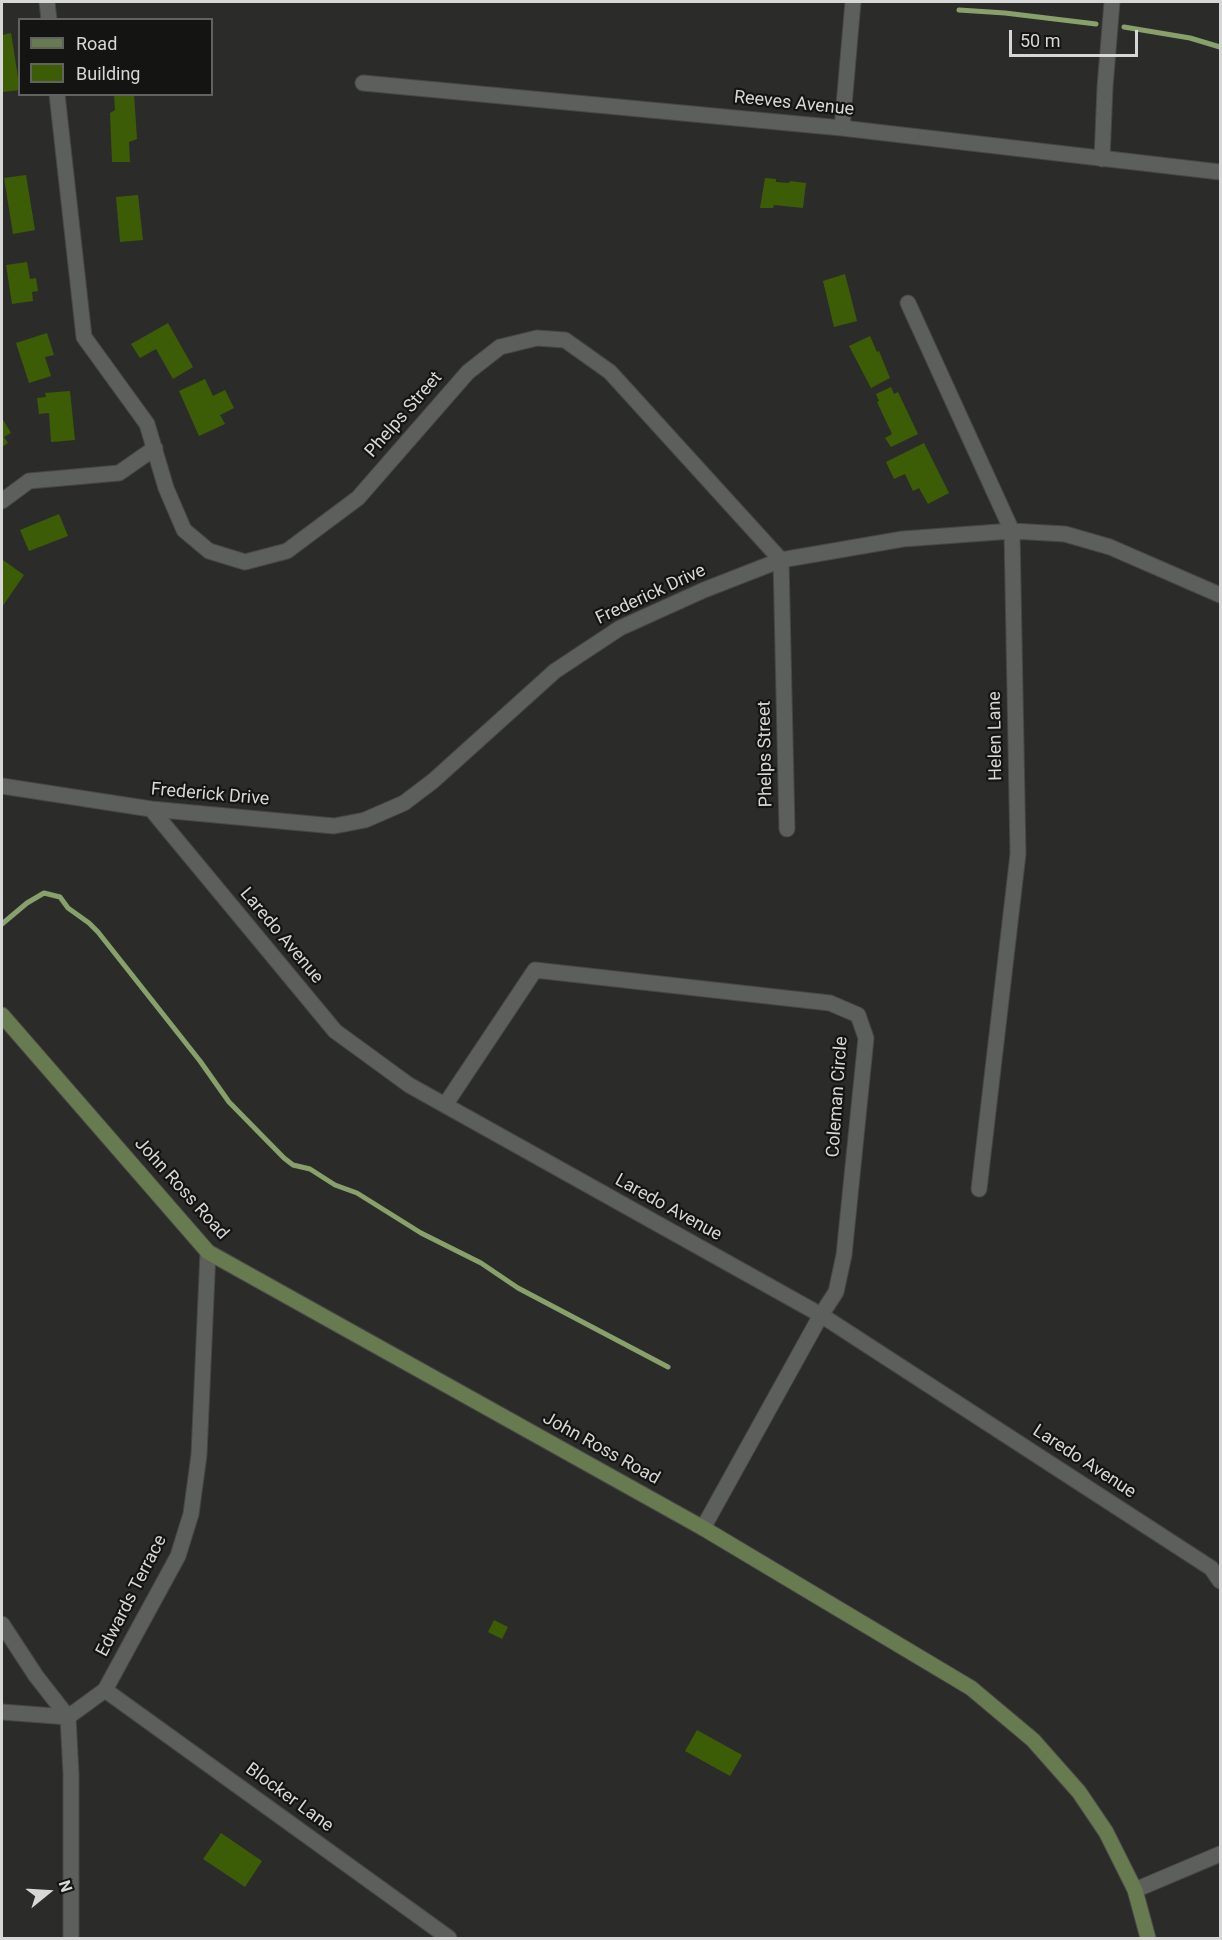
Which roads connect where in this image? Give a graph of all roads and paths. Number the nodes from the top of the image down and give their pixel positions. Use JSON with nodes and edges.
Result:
{"nodes":[{"id":1,"x":47,"y":2,"type":"edge"},
{"id":2,"x":853,"y":2,"type":"edge"},
{"id":3,"x":1112,"y":2,"type":"edge"},
{"id":4,"x":49,"y":18,"type":"edge"},
{"id":5,"x":363,"y":83,"type":"dead end"},
{"id":6,"x":57,"y":96,"type":"edge"},
{"id":7,"x":842,"y":128,"type":"junction"},
{"id":8,"x":1102,"y":159,"type":"junction"},
{"id":9,"x":1221,"y":172,"type":"edge"},
{"id":10,"x":908,"y":303,"type":"dead end"},
{"id":11,"x":154,"y":448,"type":"junction"},
{"id":12,"x":2,"y":501,"type":"edge"},
{"id":13,"x":1012,"y":531,"type":"junction"},
{"id":14,"x":781,"y":560,"type":"junction"},
{"id":15,"x":1221,"y":595,"type":"edge"},
{"id":16,"x":2,"y":786,"type":"edge"},
{"id":17,"x":151,"y":809,"type":"junction"},
{"id":18,"x":787,"y":829,"type":"dead end"},
{"id":19,"x":2,"y":1015,"type":"edge"},
{"id":20,"x":445,"y":1105,"type":"junction"},
{"id":21,"x":979,"y":1189,"type":"dead end"},
{"id":22,"x":208,"y":1252,"type":"junction"},
{"id":23,"x":821,"y":1315,"type":"junction"},
{"id":24,"x":703,"y":1528,"type":"junction"},
{"id":25,"x":1216,"y":1564,"type":"edge"},
{"id":26,"x":1221,"y":1581,"type":"edge"},
{"id":27,"x":2,"y":1624,"type":"edge"},
{"id":28,"x":105,"y":1690,"type":"junction"},
{"id":29,"x":2,"y":1712,"type":"edge"},
{"id":30,"x":68,"y":1717,"type":"junction"},
{"id":31,"x":1221,"y":1854,"type":"edge"},
{"id":32,"x":1135,"y":1890,"type":"junction"},
{"id":33,"x":71,"y":1938,"type":"edge"},
{"id":34,"x":449,"y":1938,"type":"edge"},
{"id":35,"x":1148,"y":1938,"type":"edge"}],
"edges":[{"from":1,"to":4,"type":"street"},
{"from":2,"to":7,"type":"street"},
{"from":3,"to":8,"type":"street"},
{"from":5,"to":7,"type":"street","name":"Reeves Avenue"},
{"from":6,"to":11,"type":"street","name":"Phelps Street"},
{"from":7,"to":8,"type":"street","name":"Reeves Avenue"},
{"from":8,"to":9,"type":"street","name":"Reeves Avenue"},
{"from":10,"to":13,"type":"street","name":"Helen Lane"},
{"from":11,"to":12,"type":"street"},
{"from":11,"to":14,"type":"street","name":"Phelps Street"},
{"from":13,"to":14,"type":"street","name":"Frederick Drive"},
{"from":13,"to":15,"type":"street","name":"Frederick Drive"},
{"from":13,"to":21,"type":"street","name":"Helen Lane"},
{"from":14,"to":17,"type":"street","name":"Frederick Drive"},
{"from":14,"to":18,"type":"street","name":"Phelps Street"},
{"from":16,"to":17,"type":"street","name":"Frederick Drive"},
{"from":17,"to":20,"type":"street","name":"Laredo Avenue"},
{"from":19,"to":22,"type":"street","name":"John Ross Road"},
{"from":20,"to":23,"type":"street","name":"Laredo Avenue"},
{"from":20,"to":23,"type":"street","name":"Coleman Circle"},
{"from":22,"to":24,"type":"street","name":"John Ross Road"},
{"from":22,"to":28,"type":"street","name":"Edwards Terrace"},
{"from":23,"to":24,"type":"street","name":"Coleman Circle"},
{"from":23,"to":25,"type":"street","name":"Laredo Avenue"},
{"from":24,"to":32,"type":"street","name":"John Ross Road"},
{"from":25,"to":26,"type":"street","name":"Laredo Avenue"},
{"from":27,"to":30,"type":"street"},
{"from":28,"to":30,"type":"street","name":"Edwards Terrace"},
{"from":28,"to":34,"type":"street","name":"Blocker Lane"},
{"from":29,"to":30,"type":"street"},
{"from":30,"to":33,"type":"street"},
{"from":31,"to":32,"type":"street"},
{"from":32,"to":35,"type":"street","name":"John Ross Road"}]}
